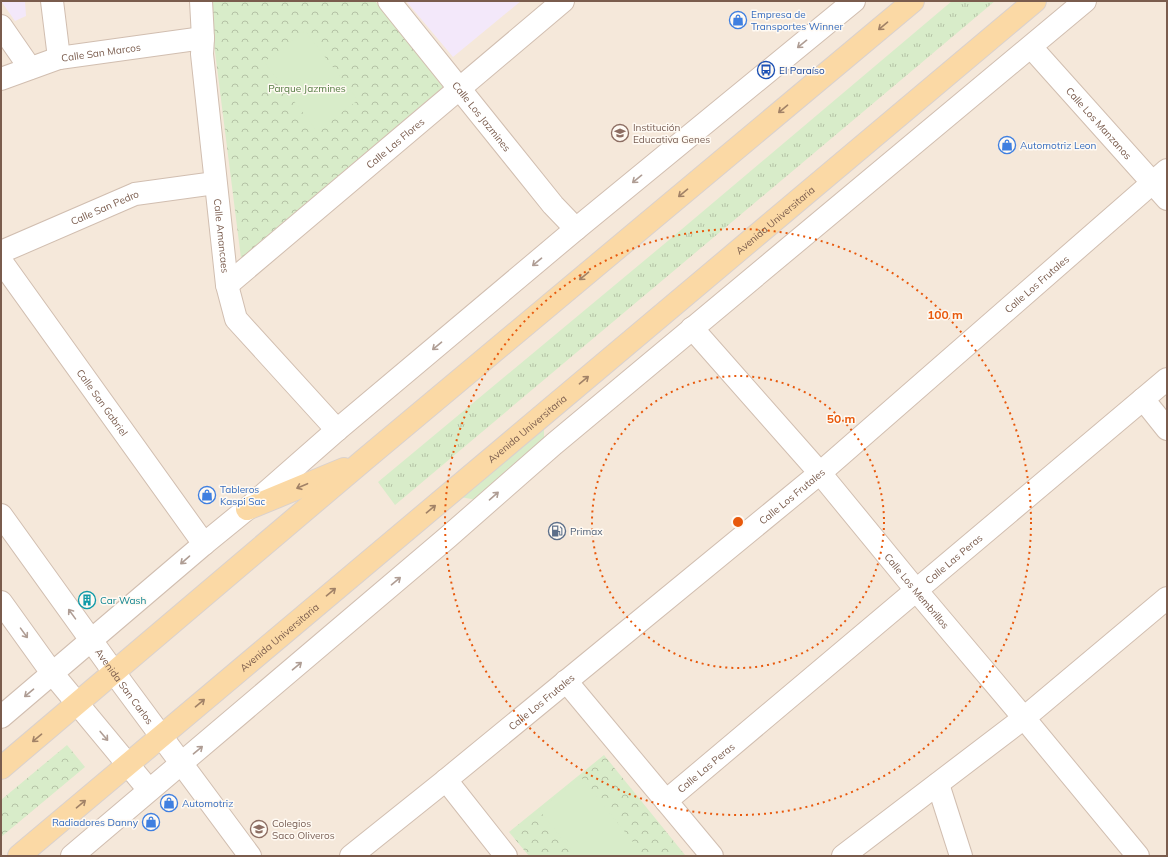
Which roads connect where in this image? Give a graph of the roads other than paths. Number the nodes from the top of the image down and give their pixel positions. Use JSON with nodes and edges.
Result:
{"nodes":[{"id":1,"x":52,"y":1,"type":"edge"},
{"id":2,"x":201,"y":1,"type":"edge"},
{"id":3,"x":389,"y":1,"type":"edge"},
{"id":4,"x":563,"y":1,"type":"edge"},
{"id":5,"x":854,"y":1,"type":"edge"},
{"id":6,"x":913,"y":1,"type":"edge"},
{"id":7,"x":1035,"y":1,"type":"edge"},
{"id":8,"x":1085,"y":1,"type":"edge"},
{"id":9,"x":1,"y":26,"type":"edge"},
{"id":10,"x":203,"y":38,"type":"junction"},
{"id":11,"x":1031,"y":47,"type":"junction"},
{"id":12,"x":59,"y":58,"type":"junction"},
{"id":13,"x":30,"y":68,"type":"junction"},
{"id":14,"x":1,"y":79,"type":"edge"},
{"id":15,"x":459,"y":88,"type":"junction"},
{"id":16,"x":1160,"y":176,"type":"edge"},
{"id":17,"x":215,"y":183,"type":"junction"},
{"id":18,"x":1167,"y":198,"type":"edge"},
{"id":19,"x":576,"y":229,"type":"junction"},
{"id":20,"x":1,"y":252,"type":"edge"},
{"id":21,"x":1,"y":261,"type":"edge"},
{"id":22,"x":227,"y":285,"type":"junction"},
{"id":23,"x":692,"y":328,"type":"junction"},
{"id":24,"x":1167,"y":379,"type":"edge"},
{"id":25,"x":1143,"y":399,"type":"junction"},
{"id":26,"x":1167,"y":429,"type":"edge"},
{"id":27,"x":337,"y":430,"type":"junction"},
{"id":28,"x":364,"y":460,"type":"junction"},
{"id":29,"x":820,"y":473,"type":"junction"},
{"id":30,"x":247,"y":509,"type":"junction"},
{"id":31,"x":1,"y":516,"type":"edge"},
{"id":32,"x":204,"y":544,"type":"junction"},
{"id":33,"x":916,"y":590,"type":"junction"},
{"id":34,"x":1167,"y":598,"type":"edge"},
{"id":35,"x":1,"y":602,"type":"edge"},
{"id":36,"x":91,"y":640,"type":"junction"},
{"id":37,"x":52,"y":673,"type":"junction"},
{"id":38,"x":114,"y":673,"type":"junction"},
{"id":39,"x":566,"y":681,"type":"junction"},
{"id":40,"x":77,"y":704,"type":"junction"},
{"id":41,"x":1,"y":716,"type":"edge"},
{"id":42,"x":1024,"y":718,"type":"junction"},
{"id":43,"x":161,"y":736,"type":"junction"},
{"id":44,"x":127,"y":764,"type":"junction"},
{"id":45,"x":182,"y":764,"type":"junction"},
{"id":46,"x":1,"y":768,"type":"edge"},
{"id":47,"x":446,"y":780,"type":"junction"},
{"id":48,"x":938,"y":784,"type":"junction"},
{"id":49,"x":149,"y":790,"type":"junction"},
{"id":50,"x":666,"y":801,"type":"junction"},
{"id":51,"x":705,"y":854,"type":"edge"},
{"id":52,"x":19,"y":856,"type":"edge"},
{"id":53,"x":72,"y":856,"type":"edge"},
{"id":54,"x":250,"y":856,"type":"edge"},
{"id":55,"x":351,"y":856,"type":"edge"},
{"id":56,"x":506,"y":856,"type":"edge"},
{"id":57,"x":843,"y":856,"type":"edge"},
{"id":58,"x":961,"y":856,"type":"edge"},
{"id":59,"x":1138,"y":856,"type":"edge"}],
"edges":[{"from":1,"to":12,"type":"street"},
{"from":2,"to":10,"type":"street","name":"Calle Amancaes"},
{"from":3,"to":15,"type":"street","name":"Calle Los Jazmines"},
{"from":4,"to":15,"type":"street","name":"Calle Las Flores"},
{"from":5,"to":19,"type":"street","one_way":true},
{"from":6,"to":28,"type":"main road","one_way":true},
{"from":43,"to":7,"type":"main road","name":"Avenida Universitaria","one_way":true},
{"from":8,"to":11,"type":"street"},
{"from":9,"to":13,"type":"street"},
{"from":10,"to":12,"type":"street","name":"Calle San Marcos"},
{"from":10,"to":17,"type":"street","name":"Calle Amancaes"},
{"from":11,"to":16,"type":"street","name":"Calle Los Manzanos"},
{"from":11,"to":23,"type":"street"},
{"from":12,"to":13,"type":"street","name":"Calle San Marcos"},
{"from":13,"to":14,"type":"street","name":"Calle San Marcos"},
{"from":15,"to":19,"type":"street","name":"Calle Los Jazmines"},
{"from":15,"to":22,"type":"street","name":"Calle Las Flores"},
{"from":16,"to":18,"type":"street","name":"Calle Los Manzanos"},
{"from":16,"to":29,"type":"street","name":"Calle Los Frutales"},
{"from":17,"to":20,"type":"street","name":"Calle San Pedro"},
{"from":17,"to":22,"type":"street","name":"Calle Amancaes"},
{"from":19,"to":27,"type":"street","one_way":true},
{"from":21,"to":32,"type":"street","name":"Calle San Gabriel"},
{"from":22,"to":27,"type":"street","name":"Calle Amancaes"},
{"from":23,"to":29,"type":"street","name":"Calle Los Membrillos"},
{"from":45,"to":23,"type":"street","one_way":true},
{"from":24,"to":25,"type":"street","name":"Calle Las Peras"},
{"from":25,"to":26,"type":"street"},
{"from":25,"to":33,"type":"street","name":"Calle Las Peras"},
{"from":27,"to":30,"type":"street"},
{"from":28,"to":30,"type":"main road","one_way":true},
{"from":28,"to":38,"type":"main road"},
{"from":29,"to":33,"type":"street","name":"Calle Los Membrillos"},
{"from":29,"to":39,"type":"street","name":"Calle Los Frutales"},
{"from":30,"to":32,"type":"street"},
{"from":36,"to":31,"type":"street","name":"Avenida San Carlos","one_way":true},
{"from":32,"to":36,"type":"street","one_way":true},
{"from":33,"to":42,"type":"street","name":"Calle Los Membrillos"},
{"from":33,"to":50,"type":"street","name":"Calle Las Peras"},
{"from":34,"to":42,"type":"street"},
{"from":35,"to":37,"type":"street","one_way":true},
{"from":36,"to":37,"type":"street"},
{"from":36,"to":38,"type":"street","name":"Avenida San Carlos"},
{"from":37,"to":40,"type":"street"},
{"from":37,"to":41,"type":"street","one_way":true},
{"from":38,"to":40,"type":"main road"},
{"from":38,"to":43,"type":"street","name":"Avenida San Carlos"},
{"from":39,"to":47,"type":"street","name":"Calle Los Frutales"},
{"from":39,"to":50,"type":"street"},
{"from":40,"to":44,"type":"street","one_way":true},
{"from":40,"to":46,"type":"main road","one_way":true},
{"from":42,"to":48,"type":"street"},
{"from":42,"to":59,"type":"street","name":"Calle Los Membrillos"},
{"from":43,"to":44,"type":"main road","name":"Avenida Universitaria"},
{"from":43,"to":45,"type":"street","name":"Avenida San Carlos"},
{"from":44,"to":49,"type":"street"},
{"from":52,"to":44,"type":"main road","name":"Avenida Universitaria","one_way":true},
{"from":45,"to":49,"type":"street"},
{"from":45,"to":54,"type":"street","name":"Avenida San Carlos"},
{"from":47,"to":55,"type":"street","name":"Calle Los Frutales"},
{"from":47,"to":56,"type":"street"},
{"from":48,"to":57,"type":"street"},
{"from":48,"to":58,"type":"street"},
{"from":49,"to":53,"type":"street"},
{"from":50,"to":51,"type":"street"}]}
